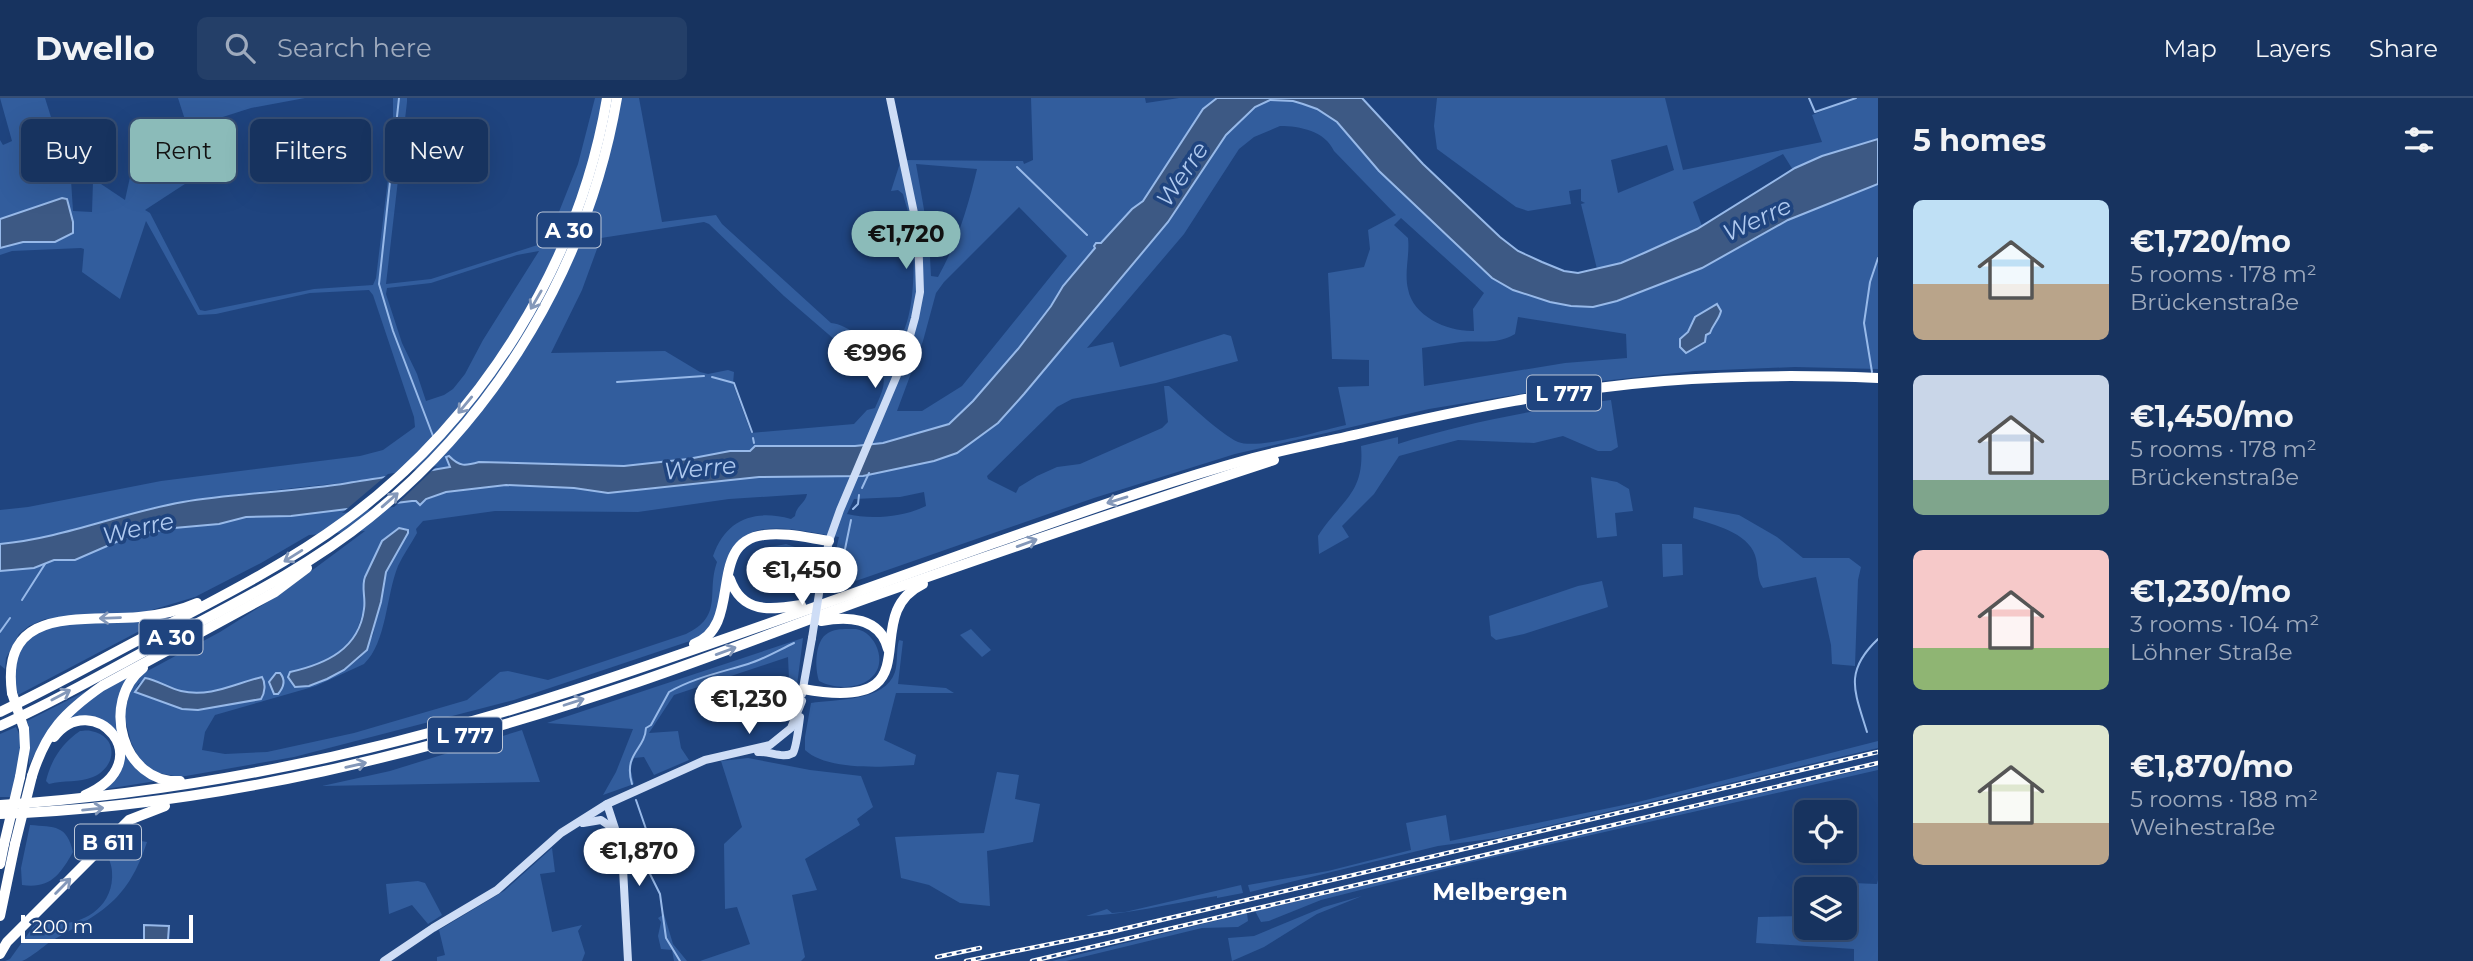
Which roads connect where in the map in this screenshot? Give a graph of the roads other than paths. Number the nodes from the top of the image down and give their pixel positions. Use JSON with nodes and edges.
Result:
{"nodes":[{"id":1,"x":607,"y":98,"type":"edge"},
{"id":2,"x":617,"y":98,"type":"edge"},
{"id":3,"x":890,"y":98,"type":"edge"},
{"id":4,"x":1874,"y":378,"type":"edge"},
{"id":5,"x":1339,"y":438,"type":"junction"},
{"id":6,"x":339,"y":540,"type":"junction"},
{"id":7,"x":829,"y":541,"type":"junction"},
{"id":8,"x":963,"y":566,"type":"junction"},
{"id":9,"x":728,"y":571,"type":"junction"},
{"id":10,"x":267,"y":572,"type":"junction"},
{"id":11,"x":831,"y":600,"type":"junction"},
{"id":12,"x":769,"y":636,"type":"junction"},
{"id":13,"x":183,"y":643,"type":"junction"},
{"id":14,"x":658,"y":662,"type":"junction"},
{"id":15,"x":889,"y":663,"type":"junction"},
{"id":16,"x":0,"y":676,"type":"edge"},
{"id":17,"x":803,"y":689,"type":"junction"},
{"id":18,"x":12,"y":693,"type":"junction"},
{"id":19,"x":802,"y":701,"type":"junction"},
{"id":20,"x":0,"y":712,"type":"edge"},
{"id":21,"x":0,"y":726,"type":"edge"},
{"id":22,"x":779,"y":738,"type":"junction"},
{"id":23,"x":795,"y":742,"type":"junction"},
{"id":24,"x":734,"y":754,"type":"junction"},
{"id":25,"x":779,"y":754,"type":"junction"},
{"id":26,"x":32,"y":776,"type":"junction"},
{"id":27,"x":245,"y":776,"type":"junction"},
{"id":28,"x":250,"y":788,"type":"junction"},
{"id":29,"x":58,"y":801,"type":"junction"},
{"id":30,"x":607,"y":804,"type":"junction"},
{"id":31,"x":0,"y":805,"type":"edge"},
{"id":32,"x":0,"y":814,"type":"edge"},
{"id":33,"x":561,"y":833,"type":"junction"},
{"id":34,"x":617,"y":833,"type":"junction"},
{"id":35,"x":6,"y":846,"type":"edge"},
{"id":36,"x":0,"y":864,"type":"edge"},
{"id":37,"x":0,"y":916,"type":"edge"},
{"id":38,"x":0,"y":954,"type":"edge"},
{"id":39,"x":384,"y":961,"type":"edge"},
{"id":40,"x":628,"y":961,"type":"edge"}],
"edges":[{"from":1,"to":10,"type":"highway","number":"A 30","one_way":true},
{"from":6,"to":2,"type":"highway","number":"A 30","one_way":true},
{"from":3,"to":7,"type":"main road"},
{"from":4,"to":5,"type":"highway","number":"L 777"},
{"from":8,"to":5,"type":"highway","number":"L 777","one_way":true},
{"from":5,"to":11,"type":"highway","number":"L 777","one_way":true},
{"from":6,"to":13,"type":"highway"},
{"from":21,"to":6,"type":"highway","number":"A 30","one_way":true},
{"from":7,"to":9,"type":"highway","number":"L 777"},
{"from":7,"to":17,"type":"main road","bridge":true},
{"from":8,"to":12,"type":"highway","number":"L 777"},
{"from":8,"to":15,"type":"highway","number":"L 777"},
{"from":9,"to":11,"type":"highway"},
{"from":9,"to":14,"type":"highway","number":"L 777"},
{"from":10,"to":18,"type":"highway","one_way":true},
{"from":10,"to":20,"type":"highway","number":"A 30"},
{"from":11,"to":14,"type":"highway","number":"L 777"},
{"from":12,"to":15,"type":"highway"},
{"from":28,"to":12,"type":"highway","number":"L 777","one_way":true},
{"from":13,"to":26,"type":"highway"},
{"from":13,"to":27,"type":"highway"},
{"from":14,"to":27,"type":"highway","number":"L 777"},
{"from":15,"to":17,"type":"highway"},
{"from":16,"to":18,"type":"highway"},
{"from":17,"to":19,"type":"main road"},
{"from":18,"to":35,"type":"highway","bridge":true},
{"from":19,"to":22,"type":"main road"},
{"from":19,"to":23,"type":"main road"},
{"from":22,"to":23,"type":"main road"},
{"from":22,"to":24,"type":"main road"},
{"from":22,"to":25,"type":"main road"},
{"from":23,"to":25,"type":"main road"},
{"from":24,"to":25,"type":"main road"},
{"from":24,"to":30,"type":"main road"},
{"from":26,"to":29,"type":"highway"},
{"from":26,"to":35,"type":"highway","bridge":true},
{"from":27,"to":29,"type":"highway","number":"L 777"},
{"from":32,"to":28,"type":"highway","number":"L 777","one_way":true},
{"from":38,"to":28,"type":"highway","number":"B 611","one_way":true},
{"from":29,"to":31,"type":"highway","number":"L 777"},
{"from":30,"to":33,"type":"main road"},
{"from":30,"to":34,"type":"main road"},
{"from":33,"to":34,"type":"main road"},
{"from":33,"to":39,"type":"main road"},
{"from":34,"to":40,"type":"main road"},
{"from":35,"to":36,"type":"highway"},
{"from":35,"to":37,"type":"highway"}]}
